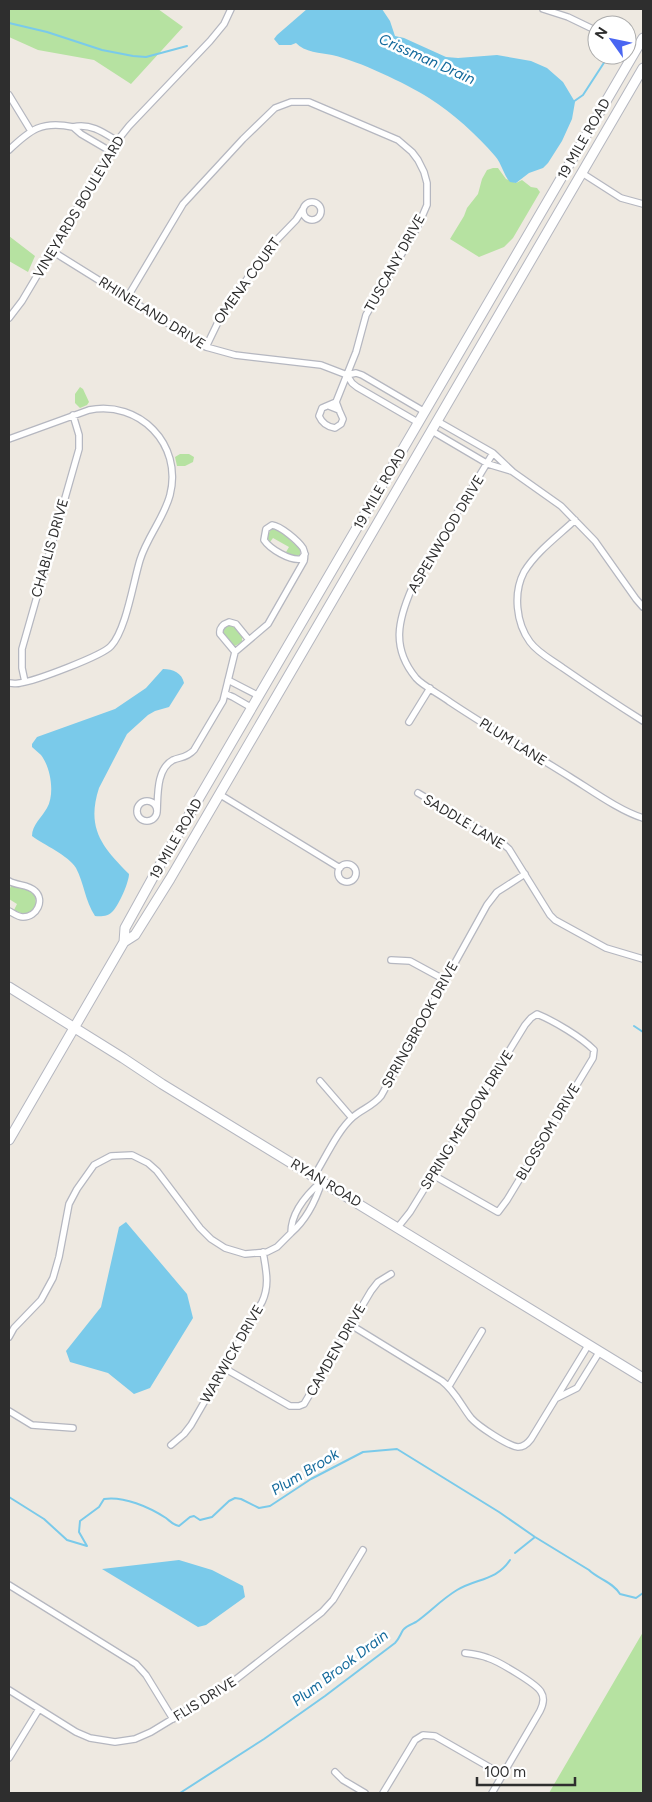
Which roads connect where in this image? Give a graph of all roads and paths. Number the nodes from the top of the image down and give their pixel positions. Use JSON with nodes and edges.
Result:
{"nodes":[{"id":1,"x":231,"y":9,"type":"edge"},
{"id":2,"x":543,"y":9,"type":"edge"},
{"id":3,"x":587,"y":26,"type":"edge"},
{"id":4,"x":627,"y":65,"type":"edge"},
{"id":5,"x":643,"y":68,"type":"edge"},
{"id":6,"x":9,"y":95,"type":"edge"},
{"id":7,"x":73,"y":127,"type":"junction"},
{"id":8,"x":31,"y":130,"type":"junction"},
{"id":9,"x":117,"y":141,"type":"junction"},
{"id":10,"x":9,"y":150,"type":"edge"},
{"id":11,"x":110,"y":151,"type":"junction"},
{"id":12,"x":582,"y":173,"type":"junction"},
{"id":13,"x":557,"y":186,"type":"junction"},
{"id":14,"x":566,"y":200,"type":"junction"},
{"id":15,"x":643,"y":204,"type":"edge"},
{"id":16,"x":303,"y":209,"type":"junction"},
{"id":17,"x":308,"y":219,"type":"junction"},
{"id":18,"x":296,"y":220,"type":"junction"},
{"id":19,"x":52,"y":251,"type":"junction"},
{"id":20,"x":127,"y":298,"type":"junction"},
{"id":21,"x":9,"y":318,"type":"edge"},
{"id":22,"x":206,"y":347,"type":"junction"},
{"id":23,"x":347,"y":375,"type":"junction"},
{"id":24,"x":442,"y":383,"type":"junction"},
{"id":25,"x":452,"y":396,"type":"junction"},
{"id":26,"x":336,"y":402,"type":"junction"},
{"id":27,"x":329,"y":406,"type":"junction"},
{"id":28,"x":339,"y":410,"type":"junction"},
{"id":29,"x":425,"y":412,"type":"junction"},
{"id":30,"x":73,"y":415,"type":"junction"},
{"id":31,"x":437,"y":421,"type":"junction"},
{"id":32,"x":418,"y":423,"type":"junction"},
{"id":33,"x":432,"y":431,"type":"junction"},
{"id":34,"x":9,"y":439,"type":"edge"},
{"id":35,"x":493,"y":453,"type":"junction"},
{"id":36,"x":488,"y":464,"type":"junction"},
{"id":37,"x":513,"y":472,"type":"junction"},
{"id":38,"x":380,"y":489,"type":"junction"},
{"id":39,"x":391,"y":501,"type":"junction"},
{"id":40,"x":575,"y":520,"type":"junction"},
{"id":41,"x":305,"y":554,"type":"junction"},
{"id":42,"x":293,"y":560,"type":"junction"},
{"id":43,"x":302,"y":565,"type":"junction"},
{"id":44,"x":643,"y":607,"type":"edge"},
{"id":45,"x":249,"y":640,"type":"junction"},
{"id":46,"x":401,"y":646,"type":"joint"},
{"id":47,"x":235,"y":652,"type":"junction"},
{"id":48,"x":228,"y":680,"type":"junction"},
{"id":49,"x":25,"y":682,"type":"junction"},
{"id":50,"x":9,"y":683,"type":"edge"},
{"id":51,"x":430,"y":688,"type":"junction"},
{"id":52,"x":226,"y":694,"type":"junction"},
{"id":53,"x":260,"y":695,"type":"junction"},
{"id":54,"x":271,"y":706,"type":"junction"},
{"id":55,"x":252,"y":708,"type":"junction"},
{"id":56,"x":643,"y":721,"type":"edge"},
{"id":57,"x":409,"y":722,"type":"dead end"},
{"id":58,"x":219,"y":794,"type":"junction"},
{"id":59,"x":418,"y":794,"type":"dead end"},
{"id":60,"x":158,"y":796,"type":"junction"},
{"id":61,"x":150,"y":802,"type":"junction"},
{"id":62,"x":195,"y":805,"type":"junction"},
{"id":63,"x":157,"y":812,"type":"junction"},
{"id":64,"x":643,"y":818,"type":"edge"},
{"id":65,"x":205,"y":819,"type":"junction"},
{"id":66,"x":340,"y":868,"type":"dead end"},
{"id":67,"x":525,"y":874,"type":"junction"},
{"id":68,"x":9,"y":881,"type":"edge"},
{"id":69,"x":135,"y":909,"type":"junction"},
{"id":70,"x":9,"y":910,"type":"edge"},
{"id":71,"x":145,"y":919,"type":"junction"},
{"id":72,"x":124,"y":942,"type":"junction"},
{"id":73,"x":643,"y":959,"type":"edge"},
{"id":74,"x":391,"y":960,"type":"dead end"},
{"id":75,"x":445,"y":980,"type":"junction"},
{"id":76,"x":9,"y":987,"type":"edge"},
{"id":77,"x":74,"y":1027,"type":"junction"},
{"id":78,"x":594,"y":1050,"type":"joint"},
{"id":79,"x":320,"y":1081,"type":"dead end"},
{"id":80,"x":352,"y":1118,"type":"junction"},
{"id":81,"x":9,"y":1140,"type":"edge"},
{"id":82,"x":433,"y":1175,"type":"junction"},
{"id":83,"x":318,"y":1179,"type":"junction"},
{"id":84,"x":398,"y":1227,"type":"junction"},
{"id":85,"x":263,"y":1252,"type":"junction"},
{"id":86,"x":390,"y":1274,"type":"dead end"},
{"id":87,"x":351,"y":1325,"type":"junction"},
{"id":88,"x":482,"y":1331,"type":"dead end"},
{"id":89,"x":9,"y":1337,"type":"edge"},
{"id":90,"x":589,"y":1344,"type":"junction"},
{"id":91,"x":600,"y":1351,"type":"junction"},
{"id":92,"x":224,"y":1368,"type":"junction"},
{"id":93,"x":643,"y":1378,"type":"edge"},
{"id":94,"x":449,"y":1386,"type":"junction"},
{"id":95,"x":557,"y":1398,"type":"junction"},
{"id":96,"x":9,"y":1411,"type":"edge"},
{"id":97,"x":73,"y":1428,"type":"dead end"},
{"id":98,"x":171,"y":1445,"type":"dead end"},
{"id":99,"x":364,"y":1550,"type":"dead end"},
{"id":100,"x":9,"y":1585,"type":"edge"},
{"id":101,"x":465,"y":1653,"type":"dead end"},
{"id":102,"x":9,"y":1690,"type":"edge"},
{"id":103,"x":39,"y":1709,"type":"junction"},
{"id":104,"x":173,"y":1719,"type":"junction"},
{"id":105,"x":9,"y":1758,"type":"edge"},
{"id":106,"x":335,"y":1772,"type":"dead end"},
{"id":107,"x":503,"y":1775,"type":"junction"},
{"id":108,"x":364,"y":1793,"type":"edge"},
{"id":109,"x":383,"y":1793,"type":"edge"},
{"id":110,"x":492,"y":1793,"type":"edge"}],
"edges":[{"from":1,"to":9,"type":"street","name":"VINEYARDS BOULEVARD"},
{"from":2,"to":3,"type":"street"},
{"from":4,"to":13,"type":"main road","name":"19 MILE ROAD"},
{"from":5,"to":12,"type":"main road","name":"19 MILE ROAD"},
{"from":6,"to":8,"type":"street"},
{"from":7,"to":8,"type":"street"},
{"from":7,"to":9,"type":"street"},
{"from":7,"to":11,"type":"street"},
{"from":8,"to":10,"type":"street"},
{"from":9,"to":11,"type":"street","name":"VINEYARDS BOULEVARD"},
{"from":11,"to":19,"type":"street","name":"VINEYARDS BOULEVARD"},
{"from":12,"to":14,"type":"main road","name":"19 MILE ROAD"},
{"from":12,"to":15,"type":"street"},
{"from":13,"to":14,"type":"main road"},
{"from":13,"to":24,"type":"main road","name":"19 MILE ROAD"},
{"from":14,"to":25,"type":"main road","name":"19 MILE ROAD"},
{"from":16,"to":17,"type":"street"},
{"from":16,"to":17,"type":"street"},
{"from":16,"to":18,"type":"street","name":"OMENA COURT"},
{"from":17,"to":18,"type":"street"},
{"from":18,"to":22,"type":"street","name":"OMENA COURT"},
{"from":19,"to":20,"type":"street","name":"RHINELAND DRIVE"},
{"from":19,"to":21,"type":"street","name":"VINEYARDS BOULEVARD"},
{"from":20,"to":22,"type":"street","name":"RHINELAND DRIVE"},
{"from":20,"to":23,"type":"street","name":"TUSCANY DRIVE"},
{"from":22,"to":23,"type":"street","name":"RHINELAND DRIVE"},
{"from":23,"to":26,"type":"street","name":"TUSCANY DRIVE"},
{"from":23,"to":29,"type":"street","name":"RHINELAND DRIVE"},
{"from":23,"to":32,"type":"street","name":"RHINELAND DRIVE"},
{"from":24,"to":25,"type":"main road"},
{"from":24,"to":29,"type":"main road","name":"19 MILE ROAD"},
{"from":25,"to":31,"type":"main road","name":"19 MILE ROAD"},
{"from":26,"to":27,"type":"street"},
{"from":26,"to":28,"type":"street"},
{"from":27,"to":28,"type":"street"},
{"from":27,"to":28,"type":"street"},
{"from":29,"to":32,"type":"main road","name":"19 MILE ROAD"},
{"from":30,"to":34,"type":"street"},
{"from":30,"to":49,"type":"street","name":"CHABLIS DRIVE"},
{"from":30,"to":49,"type":"street"},
{"from":31,"to":33,"type":"main road","name":"19 MILE ROAD"},
{"from":31,"to":35,"type":"street"},
{"from":32,"to":38,"type":"main road","name":"19 MILE ROAD"},
{"from":33,"to":36,"type":"street"},
{"from":33,"to":39,"type":"main road","name":"19 MILE ROAD"},
{"from":35,"to":36,"type":"street","name":"ASPENWOOD DRIVE"},
{"from":35,"to":37,"type":"street"},
{"from":36,"to":37,"type":"street"},
{"from":36,"to":46,"type":"street","name":"ASPENWOOD DRIVE"},
{"from":37,"to":40,"type":"street"},
{"from":38,"to":39,"type":"main road"},
{"from":38,"to":53,"type":"main road","name":"19 MILE ROAD"},
{"from":39,"to":54,"type":"main road","name":"19 MILE ROAD"},
{"from":40,"to":44,"type":"street"},
{"from":40,"to":56,"type":"street"},
{"from":41,"to":42,"type":"street"},
{"from":41,"to":42,"type":"street"},
{"from":41,"to":43,"type":"street"},
{"from":42,"to":43,"type":"street"},
{"from":43,"to":45,"type":"street"},
{"from":45,"to":47,"type":"street"},
{"from":45,"to":47,"type":"street"},
{"from":46,"to":51,"type":"street","name":"PLUM LANE"},
{"from":47,"to":48,"type":"street"},
{"from":48,"to":52,"type":"street"},
{"from":48,"to":53,"type":"street"},
{"from":49,"to":50,"type":"street"},
{"from":51,"to":57,"type":"street"},
{"from":51,"to":64,"type":"street","name":"PLUM LANE"},
{"from":52,"to":55,"type":"street"},
{"from":52,"to":60,"type":"street"},
{"from":53,"to":54,"type":"main road"},
{"from":53,"to":55,"type":"main road","name":"19 MILE ROAD"},
{"from":54,"to":58,"type":"main road","name":"19 MILE ROAD"},
{"from":55,"to":62,"type":"main road","name":"19 MILE ROAD"},
{"from":58,"to":65,"type":"main road","name":"19 MILE ROAD"},
{"from":58,"to":66,"type":"street"},
{"from":59,"to":67,"type":"street","name":"SADDLE LANE"},
{"from":60,"to":61,"type":"street"},
{"from":60,"to":63,"type":"street"},
{"from":61,"to":63,"type":"street"},
{"from":61,"to":63,"type":"street"},
{"from":62,"to":65,"type":"main road"},
{"from":62,"to":69,"type":"main road","name":"19 MILE ROAD"},
{"from":65,"to":71,"type":"main road","name":"19 MILE ROAD"},
{"from":67,"to":73,"type":"street","name":"SADDLE LANE"},
{"from":67,"to":75,"type":"street","name":"SPRINGBROOK DRIVE"},
{"from":68,"to":70,"type":"street"},
{"from":69,"to":71,"type":"main road"},
{"from":69,"to":72,"type":"main road","name":"19 MILE ROAD"},
{"from":71,"to":72,"type":"main road","name":"19 MILE ROAD"},
{"from":72,"to":77,"type":"main road","name":"19 MILE ROAD"},
{"from":74,"to":75,"type":"street"},
{"from":75,"to":80,"type":"street","name":"SPRINGBROOK DRIVE"},
{"from":76,"to":77,"type":"main road","name":"RYAN ROAD"},
{"from":77,"to":81,"type":"main road","name":"19 MILE ROAD"},
{"from":77,"to":83,"type":"main road","name":"RYAN ROAD"},
{"from":78,"to":82,"type":"street","name":"SPRING MEADOW DRIVE"},
{"from":78,"to":82,"type":"street","name":"BLOSSOM DRIVE"},
{"from":79,"to":80,"type":"street"},
{"from":80,"to":83,"type":"street","name":"SPRINGBROOK DRIVE"},
{"from":82,"to":84,"type":"street","name":"SPRING MEADOW DRIVE"},
{"from":83,"to":84,"type":"main road","name":"RYAN ROAD"},
{"from":83,"to":85,"type":"street","name":"SPRINGBROOK DRIVE"},
{"from":84,"to":90,"type":"main road","name":"RYAN ROAD"},
{"from":85,"to":89,"type":"street"},
{"from":85,"to":92,"type":"street","name":"WARWICK DRIVE"},
{"from":86,"to":87,"type":"street","name":"CAMDEN DRIVE"},
{"from":87,"to":92,"type":"street","name":"CAMDEN DRIVE"},
{"from":87,"to":94,"type":"street"},
{"from":88,"to":94,"type":"street"},
{"from":90,"to":91,"type":"main road","name":"RYAN ROAD"},
{"from":90,"to":95,"type":"street"},
{"from":91,"to":93,"type":"main road","name":"RYAN ROAD"},
{"from":91,"to":95,"type":"street"},
{"from":92,"to":98,"type":"street","name":"WARWICK DRIVE"},
{"from":94,"to":95,"type":"street"},
{"from":96,"to":97,"type":"street"},
{"from":99,"to":104,"type":"street","name":"FLIS DRIVE"},
{"from":100,"to":104,"type":"street"},
{"from":101,"to":107,"type":"street"},
{"from":102,"to":103,"type":"street","name":"FLIS DRIVE"},
{"from":103,"to":104,"type":"street","name":"FLIS DRIVE"},
{"from":103,"to":105,"type":"street"},
{"from":106,"to":108,"type":"street"},
{"from":107,"to":109,"type":"street"},
{"from":107,"to":110,"type":"street"}]}
